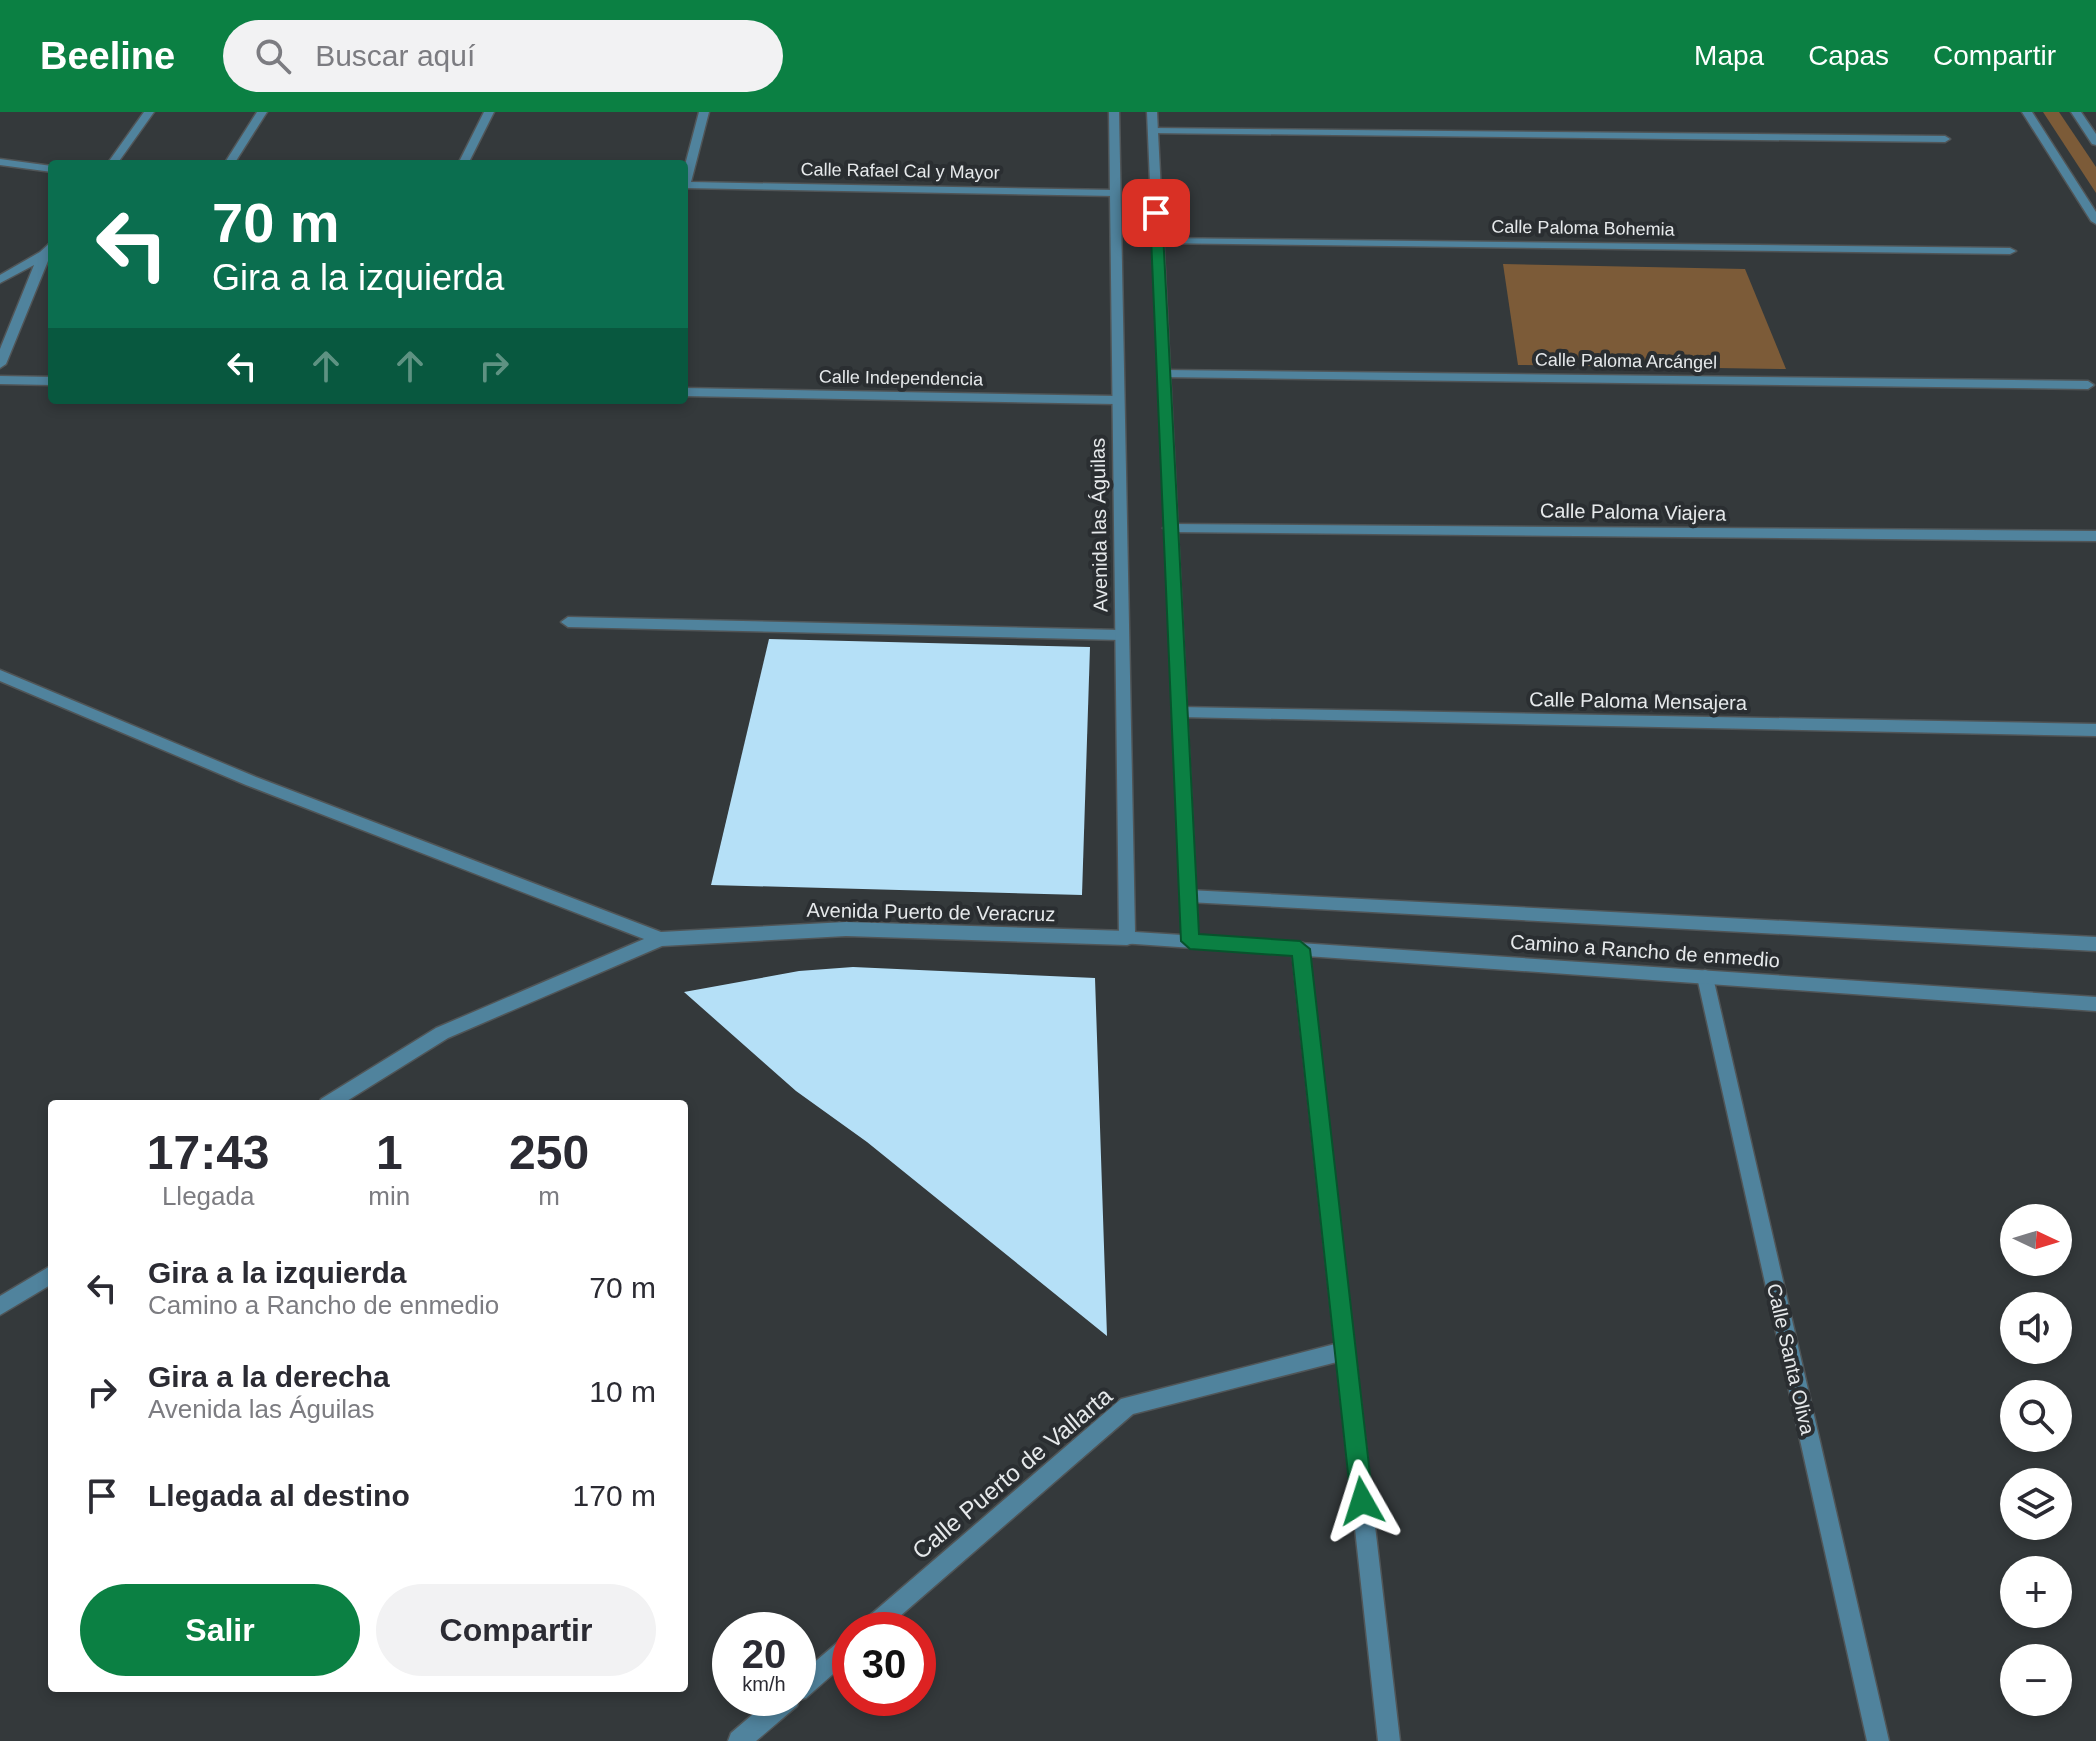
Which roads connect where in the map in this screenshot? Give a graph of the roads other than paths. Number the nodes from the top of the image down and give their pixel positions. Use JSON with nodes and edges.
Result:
{"nodes":[{"id":1,"x":149,"y":112,"type":"edge"},
{"id":2,"x":262,"y":112,"type":"edge"},
{"id":3,"x":489,"y":112,"type":"edge"},
{"id":4,"x":704,"y":112,"type":"edge"},
{"id":5,"x":1114,"y":112,"type":"edge"},
{"id":6,"x":1152,"y":112,"type":"edge"},
{"id":7,"x":2027,"y":112,"type":"edge"},
{"id":8,"x":2076,"y":112,"type":"edge"},
{"id":9,"x":1153,"y":131,"type":"junction"},
{"id":10,"x":1945,"y":139,"type":"dead end"},
{"id":11,"x":2096,"y":142,"type":"edge"},
{"id":12,"x":115,"y":160,"type":"edge"},
{"id":13,"x":232,"y":160,"type":"edge"},
{"id":14,"x":465,"y":160,"type":"edge"},
{"id":15,"x":0,"y":162,"type":"edge"},
{"id":16,"x":48,"y":168,"type":"edge"},
{"id":17,"x":688,"y":170,"type":"edge"},
{"id":18,"x":688,"y":185,"type":"edge"},
{"id":19,"x":1115,"y":193,"type":"junction"},
{"id":20,"x":2096,"y":221,"type":"edge"},
{"id":21,"x":1157,"y":241,"type":"junction"},
{"id":22,"x":48,"y":249,"type":"edge"},
{"id":23,"x":2010,"y":251,"type":"dead end"},
{"id":24,"x":0,"y":280,"type":"edge"},
{"id":25,"x":0,"y":364,"type":"edge"},
{"id":26,"x":1165,"y":374,"type":"junction"},
{"id":27,"x":0,"y":380,"type":"edge"},
{"id":28,"x":48,"y":381,"type":"edge"},
{"id":29,"x":2088,"y":385,"type":"dead end"},
{"id":30,"x":688,"y":392,"type":"edge"},
{"id":31,"x":1116,"y":400,"type":"junction"},
{"id":32,"x":1170,"y":528,"type":"junction"},
{"id":33,"x":2096,"y":536,"type":"edge"},
{"id":34,"x":568,"y":622,"type":"dead end"},
{"id":35,"x":1121,"y":635,"type":"junction"},
{"id":36,"x":0,"y":675,"type":"edge"},
{"id":37,"x":1180,"y":712,"type":"junction"},
{"id":38,"x":2096,"y":730,"type":"edge"},
{"id":39,"x":1188,"y":896,"type":"junction"},
{"id":40,"x":1127,"y":938,"type":"junction"},
{"id":41,"x":661,"y":939,"type":"junction"},
{"id":42,"x":1190,"y":941,"type":"junction"},
{"id":43,"x":2096,"y":944,"type":"edge"},
{"id":44,"x":1300,"y":949,"type":"junction"},
{"id":45,"x":1705,"y":977,"type":"junction"},
{"id":46,"x":2096,"y":1004,"type":"edge"},
{"id":47,"x":333,"y":1100,"type":"edge"},
{"id":48,"x":48,"y":1276,"type":"edge"},
{"id":49,"x":0,"y":1306,"type":"edge"},
{"id":50,"x":1345,"y":1351,"type":"junction"},
{"id":51,"x":889,"y":1612,"type":"edge"},
{"id":52,"x":832,"y":1661,"type":"edge"},
{"id":53,"x":816,"y":1674,"type":"edge"},
{"id":54,"x":768,"y":1716,"type":"edge"},
{"id":55,"x":739,"y":1741,"type":"edge"},
{"id":56,"x":1389,"y":1741,"type":"edge"},
{"id":57,"x":1878,"y":1741,"type":"edge"}],
"edges":[{"from":1,"to":12,"type":"street"},
{"from":2,"to":13,"type":"street"},
{"from":3,"to":14,"type":"street"},
{"from":4,"to":17,"type":"street"},
{"from":5,"to":19,"type":"street","name":"Avenida las Águilas"},
{"from":6,"to":9,"type":"street"},
{"from":7,"to":20,"type":"street"},
{"from":8,"to":11,"type":"street"},
{"from":9,"to":10,"type":"street"},
{"from":9,"to":21,"type":"street"},
{"from":15,"to":16,"type":"street"},
{"from":18,"to":19,"type":"street","name":"Calle Rafael Cal y Mayor"},
{"from":19,"to":31,"type":"street","name":"Avenida las Águilas"},
{"from":21,"to":23,"type":"street","name":"Calle Paloma Bohemia"},
{"from":21,"to":26,"type":"street"},
{"from":22,"to":24,"type":"street"},
{"from":22,"to":25,"type":"street"},
{"from":26,"to":29,"type":"street","name":"Calle Paloma Arcángel"},
{"from":26,"to":32,"type":"street"},
{"from":27,"to":28,"type":"street"},
{"from":30,"to":31,"type":"street","name":"Calle Independencia"},
{"from":31,"to":35,"type":"street","name":"Avenida las Águilas"},
{"from":32,"to":33,"type":"street","name":"Calle Paloma Viajera"},
{"from":32,"to":37,"type":"street"},
{"from":34,"to":35,"type":"street"},
{"from":35,"to":40,"type":"street","name":"Avenida las Águilas"},
{"from":36,"to":41,"type":"street"},
{"from":37,"to":38,"type":"street","name":"Calle Paloma Mensajera"},
{"from":37,"to":39,"type":"street"},
{"from":39,"to":42,"type":"street"},
{"from":39,"to":43,"type":"street"},
{"from":40,"to":41,"type":"street","name":"Avenida Puerto de Veracruz"},
{"from":40,"to":42,"type":"street","name":"Avenida Puerto de Veracruz"},
{"from":41,"to":47,"type":"street","name":"Avenida Puerto de Veracruz"},
{"from":42,"to":44,"type":"street","name":"Camino a Rancho de enmedio"},
{"from":44,"to":45,"type":"street","name":"Camino a Rancho de enmedio"},
{"from":44,"to":50,"type":"street"},
{"from":45,"to":46,"type":"street","name":"Camino a Rancho de enmedio"},
{"from":45,"to":57,"type":"street","name":"Calle Santa Oliva"},
{"from":48,"to":49,"type":"street"},
{"from":50,"to":51,"type":"street","name":"Calle Puerto de Vallarta"},
{"from":50,"to":56,"type":"street"},
{"from":52,"to":53,"type":"street"},
{"from":54,"to":55,"type":"street"}]}
